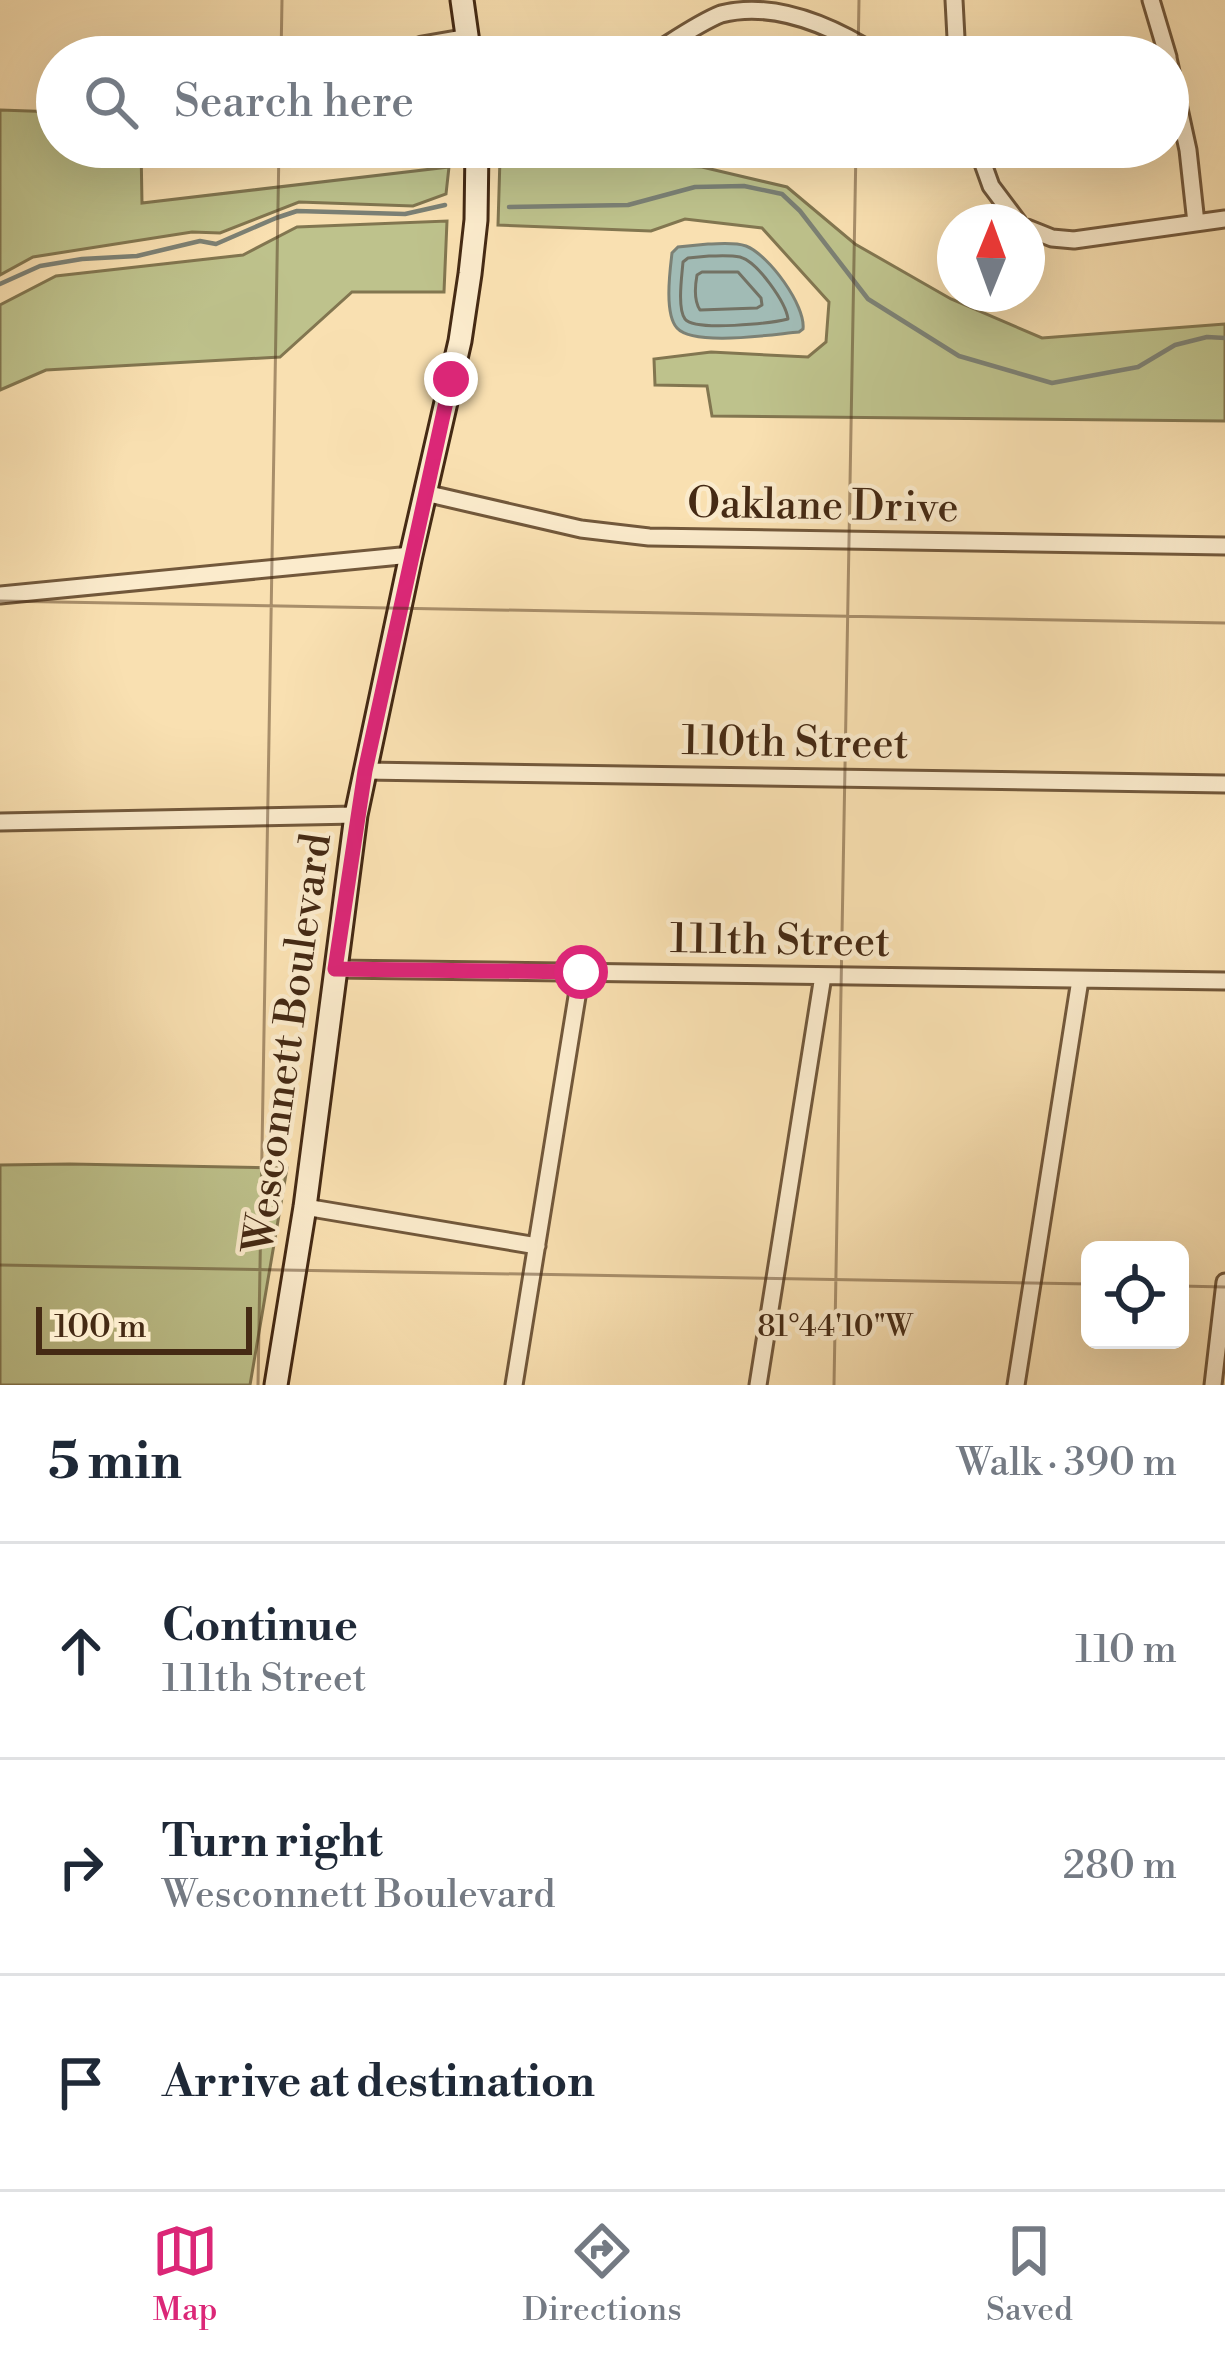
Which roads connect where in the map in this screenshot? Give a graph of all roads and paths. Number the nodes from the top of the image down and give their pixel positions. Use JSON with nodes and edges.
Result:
{"nodes":[{"id":1,"x":462,"y":0,"type":"edge"},
{"id":2,"x":954,"y":0,"type":"edge"},
{"id":3,"x":1151,"y":0,"type":"edge"},
{"id":4,"x":468,"y":36,"type":"edge"},
{"id":5,"x":682,"y":36,"type":"edge"},
{"id":6,"x":847,"y":36,"type":"edge"},
{"id":7,"x":956,"y":36,"type":"edge"},
{"id":8,"x":1162,"y":36,"type":"edge"},
{"id":9,"x":1189,"y":159,"type":"edge"},
{"id":10,"x":476,"y":168,"type":"edge"},
{"id":11,"x":985,"y":168,"type":"edge"},
{"id":12,"x":1004,"y":204,"type":"edge"},
{"id":13,"x":1225,"y":219,"type":"edge"},
{"id":14,"x":1196,"y":223,"type":"junction"},
{"id":15,"x":1045,"y":235,"type":"edge"},
{"id":16,"x":424,"y":493,"type":"junction"},
{"id":17,"x":1225,"y":546,"type":"edge"},
{"id":18,"x":411,"y":555,"type":"junction"},
{"id":19,"x":0,"y":596,"type":"edge"},
{"id":20,"x":365,"y":771,"type":"junction"},
{"id":21,"x":1225,"y":784,"type":"edge"},
{"id":22,"x":356,"y":815,"type":"junction"},
{"id":23,"x":0,"y":822,"type":"edge"},
{"id":24,"x":335,"y":969,"type":"junction"},
{"id":25,"x":581,"y":972,"type":"junction"},
{"id":26,"x":823,"y":976,"type":"junction"},
{"id":27,"x":1080,"y":980,"type":"junction"},
{"id":28,"x":1225,"y":981,"type":"edge"},
{"id":29,"x":304,"y":1207,"type":"junction"},
{"id":30,"x":537,"y":1246,"type":"junction"},
{"id":31,"x":1225,"y":1282,"type":"edge"},
{"id":32,"x":276,"y":1385,"type":"edge"},
{"id":33,"x":514,"y":1385,"type":"edge"},
{"id":34,"x":758,"y":1385,"type":"edge"},
{"id":35,"x":1016,"y":1385,"type":"edge"},
{"id":36,"x":1213,"y":1385,"type":"edge"}],
"edges":[{"from":1,"to":4,"type":"street"},
{"from":2,"to":7,"type":"street"},
{"from":3,"to":8,"type":"street"},
{"from":5,"to":6,"type":"street"},
{"from":9,"to":14,"type":"street"},
{"from":10,"to":16,"type":"street","name":"Wesconnett Boulevard"},
{"from":11,"to":12,"type":"street"},
{"from":13,"to":14,"type":"street"},
{"from":14,"to":15,"type":"street"},
{"from":16,"to":17,"type":"street","name":"Oaklane Drive"},
{"from":16,"to":18,"type":"street","name":"Wesconnett Boulevard"},
{"from":18,"to":19,"type":"street"},
{"from":18,"to":20,"type":"street","name":"Wesconnett Boulevard"},
{"from":20,"to":21,"type":"street","name":"110th Street"},
{"from":20,"to":22,"type":"street","name":"Wesconnett Boulevard"},
{"from":22,"to":23,"type":"street"},
{"from":22,"to":24,"type":"street","name":"Wesconnett Boulevard"},
{"from":24,"to":25,"type":"street","name":"111th Street"},
{"from":24,"to":29,"type":"street","name":"Wesconnett Boulevard"},
{"from":25,"to":26,"type":"street","name":"111th Street"},
{"from":25,"to":30,"type":"street"},
{"from":26,"to":27,"type":"street","name":"111th Street"},
{"from":26,"to":34,"type":"street"},
{"from":27,"to":28,"type":"street","name":"111th Street"},
{"from":27,"to":35,"type":"street"},
{"from":29,"to":30,"type":"street"},
{"from":29,"to":32,"type":"street","name":"Wesconnett Boulevard"},
{"from":30,"to":33,"type":"street"},
{"from":31,"to":36,"type":"street"}]}
